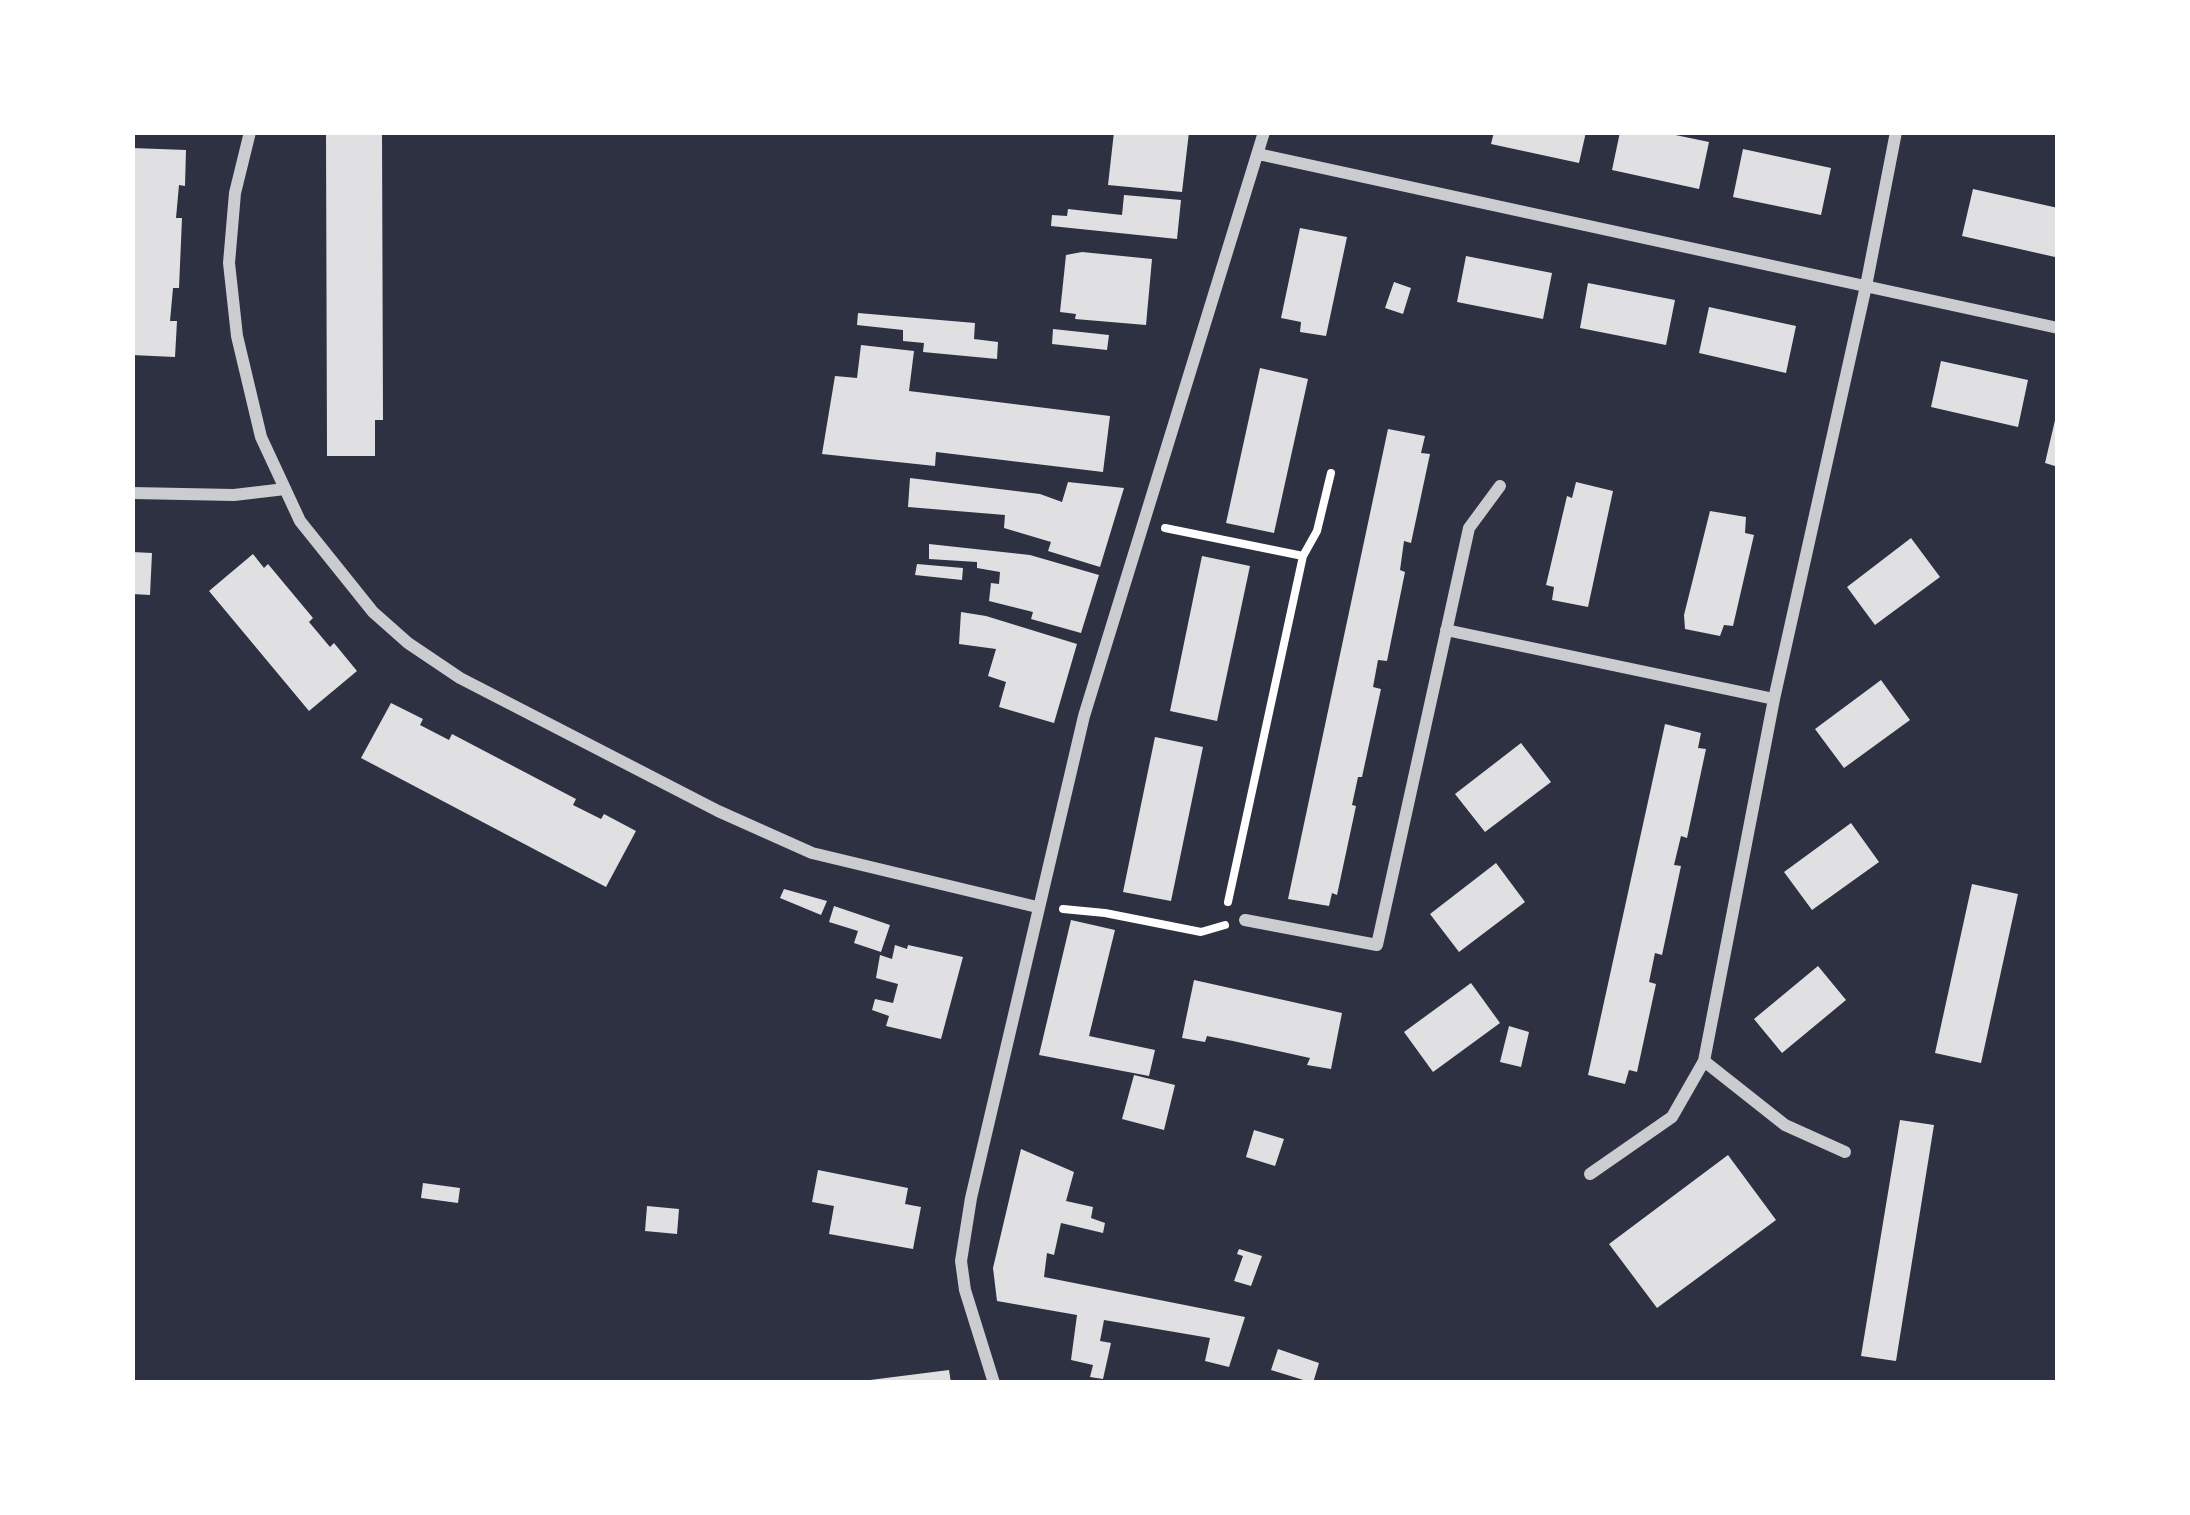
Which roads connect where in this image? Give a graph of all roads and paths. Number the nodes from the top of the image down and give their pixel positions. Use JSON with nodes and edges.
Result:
{"nodes":[{"id":1,"x":250,"y":132,"type":"edge"},
{"id":2,"x":1264,"y":132,"type":"edge"},
{"id":3,"x":1896,"y":132,"type":"edge"},
{"id":4,"x":1258,"y":154,"type":"junction"},
{"id":5,"x":1866,"y":286,"type":"junction"},
{"id":6,"x":2058,"y":328,"type":"edge"},
{"id":7,"x":1331,"y":473,"type":"dead end"},
{"id":8,"x":1500,"y":486,"type":"dead end"},
{"id":9,"x":285,"y":489,"type":"junction"},
{"id":10,"x":132,"y":493,"type":"edge"},
{"id":11,"x":1142,"y":524,"type":"junction"},
{"id":12,"x":1303,"y":556,"type":"junction"},
{"id":13,"x":1446,"y":631,"type":"junction"},
{"id":14,"x":1774,"y":699,"type":"junction"},
{"id":15,"x":1037,"y":907,"type":"junction"},
{"id":16,"x":1245,"y":920,"type":"junction"},
{"id":17,"x":1704,"y":1061,"type":"junction"},
{"id":18,"x":1845,"y":1152,"type":"dead end"},
{"id":19,"x":1590,"y":1174,"type":"dead end"},
{"id":20,"x":994,"y":1383,"type":"edge"}],
"edges":[{"from":1,"to":9,"type":"street"},
{"from":2,"to":4,"type":"street"},
{"from":3,"to":5,"type":"street"},
{"from":4,"to":5,"type":"street"},
{"from":4,"to":11,"type":"street"},
{"from":5,"to":6,"type":"street"},
{"from":5,"to":14,"type":"street"},
{"from":7,"to":12,"type":"path"},
{"from":8,"to":13,"type":"street"},
{"from":9,"to":10,"type":"street"},
{"from":9,"to":15,"type":"street"},
{"from":11,"to":12,"type":"path"},
{"from":11,"to":15,"type":"street"},
{"from":12,"to":16,"type":"path"},
{"from":13,"to":14,"type":"street"},
{"from":13,"to":16,"type":"street"},
{"from":14,"to":17,"type":"street"},
{"from":15,"to":16,"type":"path"},
{"from":15,"to":20,"type":"street"},
{"from":17,"to":18,"type":"street"},
{"from":17,"to":19,"type":"street"}]}
